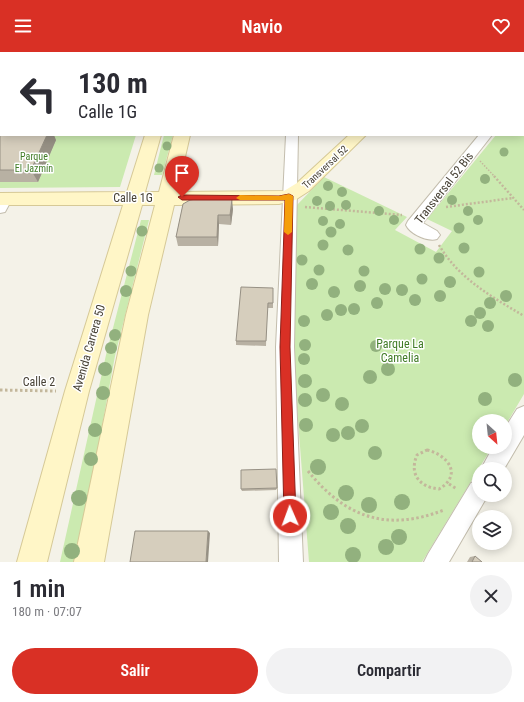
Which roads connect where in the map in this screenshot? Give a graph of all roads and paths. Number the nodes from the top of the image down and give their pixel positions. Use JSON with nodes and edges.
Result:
{"nodes":[{"id":1,"x":153,"y":136,"type":"edge"},
{"id":2,"x":182,"y":136,"type":"edge"},
{"id":3,"x":292,"y":136,"type":"edge"},
{"id":4,"x":357,"y":136,"type":"edge"},
{"id":5,"x":485,"y":136,"type":"edge"},
{"id":6,"x":476,"y":157,"type":"dead end"},
{"id":7,"x":167,"y":197,"type":"junction"},
{"id":8,"x":133,"y":198,"type":"junction"},
{"id":9,"x":513,"y":198,"type":"junction"},
{"id":10,"x":289,"y":201,"type":"junction"},
{"id":11,"x":2,"y":202,"type":"edge"},
{"id":12,"x":441,"y":208,"type":"dead end"},
{"id":13,"x":524,"y":210,"type":"edge"},
{"id":14,"x":402,"y":216,"type":"dead end"},
{"id":15,"x":436,"y":240,"type":"joint"},
{"id":16,"x":524,"y":316,"type":"edge"},
{"id":17,"x":0,"y":390,"type":"edge"},
{"id":18,"x":77,"y":391,"type":"junction"},
{"id":19,"x":524,"y":416,"type":"edge"},
{"id":20,"x":496,"y":462,"type":"edge"},
{"id":21,"x":450,"y":465,"type":"joint"},
{"id":22,"x":307,"y":470,"type":"dead end"},
{"id":23,"x":472,"y":502,"type":"edge"},
{"id":24,"x":448,"y":508,"type":"dead end"},
{"id":25,"x":32,"y":562,"type":"edge"},
{"id":26,"x":89,"y":562,"type":"edge"},
{"id":27,"x":291,"y":562,"type":"edge"},
{"id":28,"x":436,"y":562,"type":"edge"}],
"edges":[{"from":1,"to":8,"type":"main road","name":"Avenida Carrera 50"},
{"from":2,"to":7,"type":"main road"},
{"from":3,"to":10,"type":"street"},
{"from":4,"to":10,"type":"main road","name":"Transversal 52"},
{"from":5,"to":15,"type":"street","name":"Transversal 52 Bis"},
{"from":6,"to":9,"type":"path"},
{"from":7,"to":8,"type":"main road","name":"Calle 1G"},
{"from":7,"to":10,"type":"main road","name":"Calle 1G"},
{"from":7,"to":26,"type":"main road"},
{"from":8,"to":11,"type":"main road","name":"Calle 1G"},
{"from":8,"to":18,"type":"main road","name":"Avenida Carrera 50"},
{"from":9,"to":12,"type":"path"},
{"from":9,"to":13,"type":"path"},
{"from":10,"to":14,"type":"path"},
{"from":10,"to":27,"type":"street"},
{"from":15,"to":16,"type":"path"},
{"from":17,"to":18,"type":"path","name":"Calle 2"},
{"from":18,"to":25,"type":"main road","name":"Avenida Carrera 50"},
{"from":19,"to":20,"type":"street"},
{"from":21,"to":21,"type":"path"},
{"from":22,"to":24,"type":"path"},
{"from":23,"to":28,"type":"street"}]}
